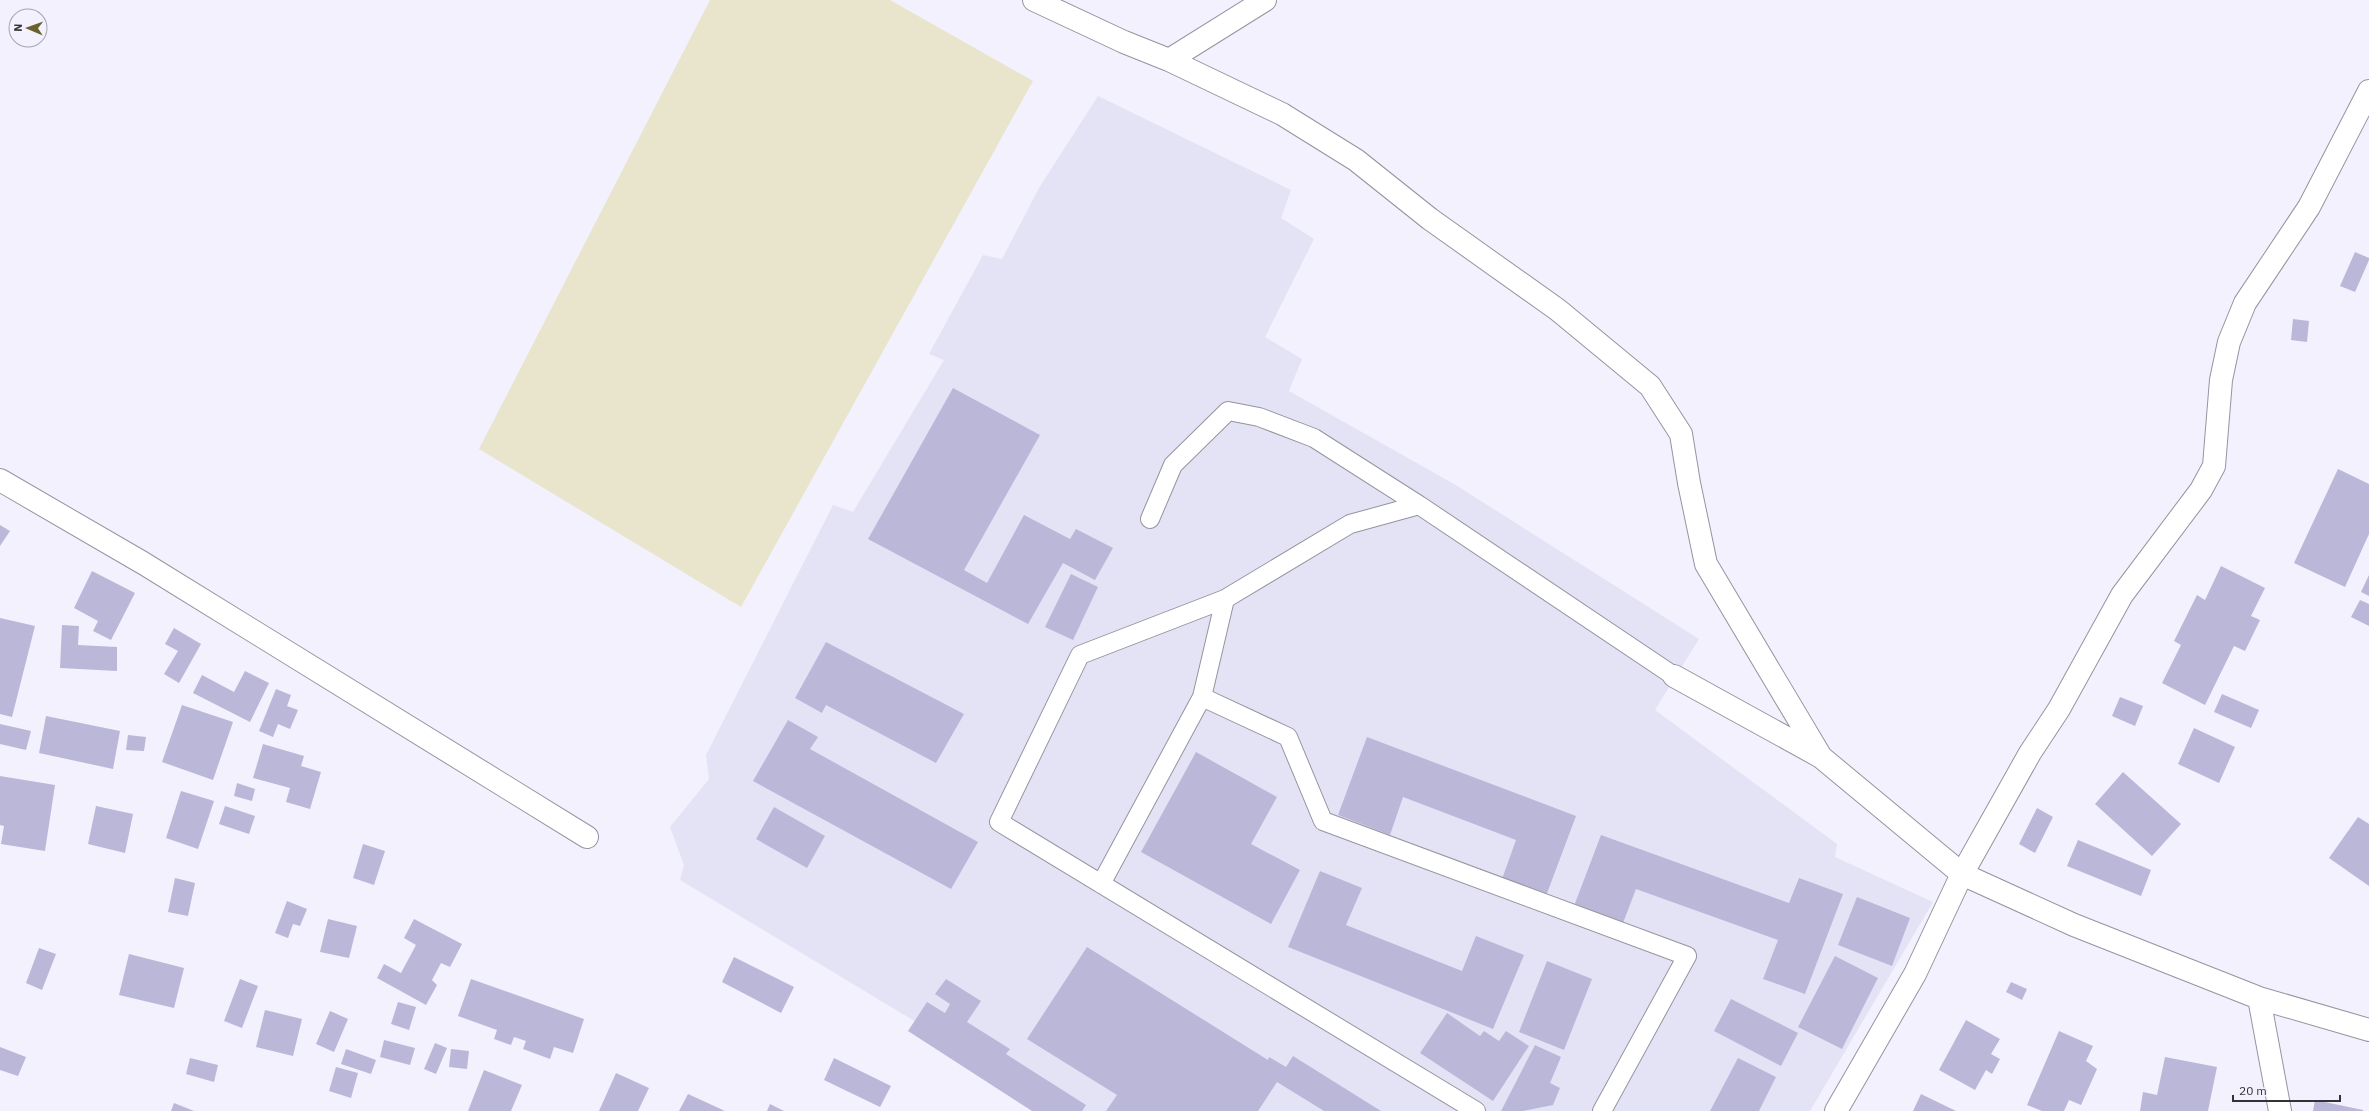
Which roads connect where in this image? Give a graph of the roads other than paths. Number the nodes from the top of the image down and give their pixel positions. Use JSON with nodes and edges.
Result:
{"nodes":[{"id":1,"x":1034,"y":0,"type":"edge"},
{"id":2,"x":1265,"y":0,"type":"edge"},
{"id":3,"x":1170,"y":60,"type":"junction"},
{"id":4,"x":2369,"y":91,"type":"edge"},
{"id":5,"x":0,"y":480,"type":"edge"},
{"id":6,"x":1419,"y":505,"type":"junction"},
{"id":7,"x":1150,"y":519,"type":"dead end"},
{"id":8,"x":1225,"y":599,"type":"junction"},
{"id":9,"x":1674,"y":676,"type":"joint"},
{"id":10,"x":1202,"y":697,"type":"junction"},
{"id":11,"x":1822,"y":757,"type":"junction"},
{"id":12,"x":587,"y":837,"type":"dead end"},
{"id":13,"x":1962,"y":874,"type":"junction"},
{"id":14,"x":1101,"y":884,"type":"junction"},
{"id":15,"x":2259,"y":998,"type":"junction"},
{"id":16,"x":2369,"y":1030,"type":"edge"},
{"id":17,"x":1476,"y":1111,"type":"edge"},
{"id":18,"x":1602,"y":1111,"type":"edge"},
{"id":19,"x":1836,"y":1111,"type":"edge"},
{"id":20,"x":2280,"y":1111,"type":"edge"}],
"edges":[{"from":1,"to":3,"type":"street"},
{"from":2,"to":3,"type":"street"},
{"from":3,"to":11,"type":"street"},
{"from":4,"to":13,"type":"street"},
{"from":5,"to":12,"type":"street"},
{"from":6,"to":7,"type":"lane"},
{"from":6,"to":8,"type":"lane"},
{"from":6,"to":9,"type":"lane"},
{"from":8,"to":10,"type":"lane"},
{"from":8,"to":14,"type":"lane"},
{"from":9,"to":11,"type":"street"},
{"from":10,"to":14,"type":"lane"},
{"from":10,"to":18,"type":"lane"},
{"from":11,"to":13,"type":"street"},
{"from":13,"to":15,"type":"street"},
{"from":13,"to":19,"type":"street"},
{"from":14,"to":17,"type":"lane"},
{"from":15,"to":16,"type":"street"},
{"from":15,"to":20,"type":"street"}]}
